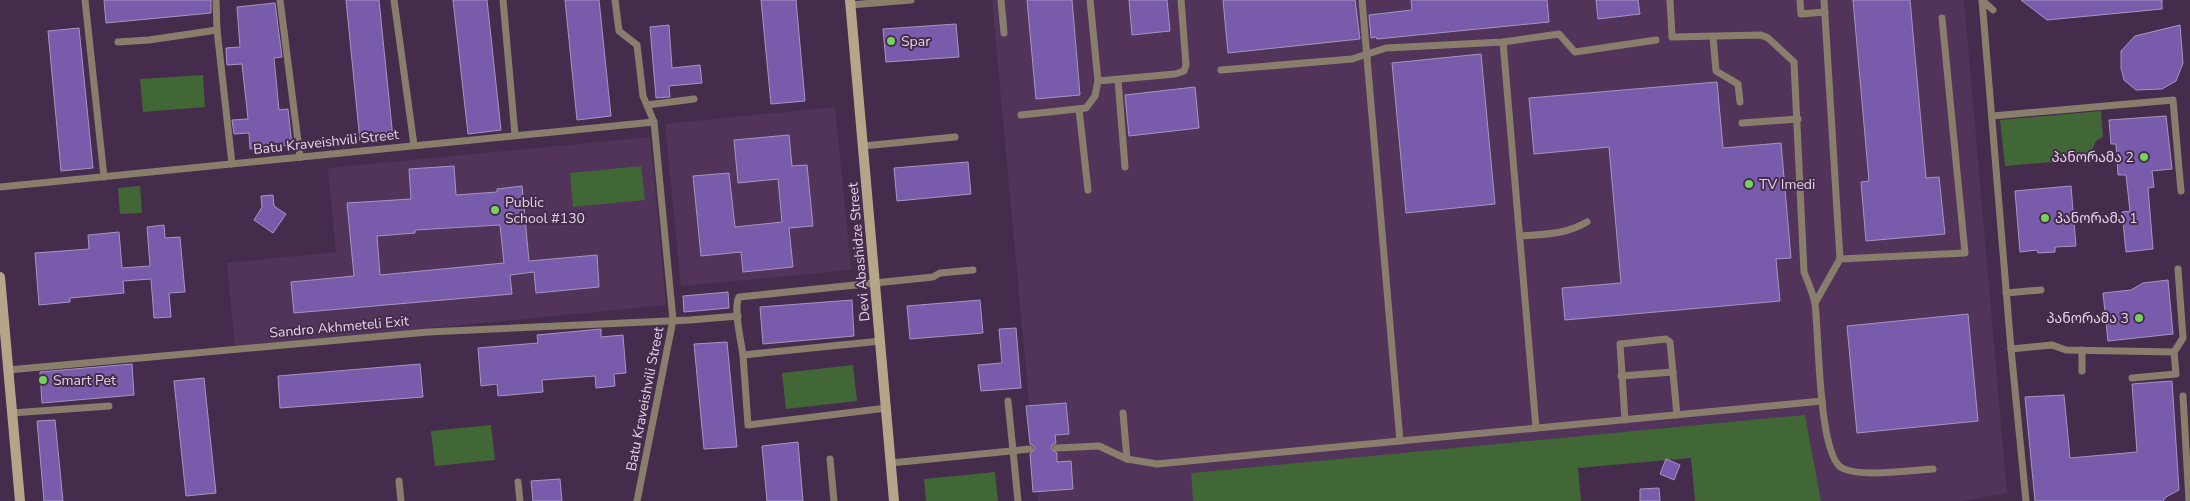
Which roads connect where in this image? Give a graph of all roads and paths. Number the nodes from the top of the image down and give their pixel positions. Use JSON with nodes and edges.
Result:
{"nodes":[{"id":1,"x":85,"y":0,"type":"edge"},
{"id":2,"x":216,"y":0,"type":"edge"},
{"id":3,"x":280,"y":0,"type":"edge"},
{"id":4,"x":394,"y":0,"type":"edge"},
{"id":5,"x":502,"y":0,"type":"edge"},
{"id":6,"x":615,"y":0,"type":"edge"},
{"id":7,"x":911,"y":0,"type":"edge"},
{"id":8,"x":1001,"y":0,"type":"edge"},
{"id":9,"x":1090,"y":0,"type":"edge"},
{"id":10,"x":1181,"y":0,"type":"edge"},
{"id":11,"x":1362,"y":0,"type":"edge"},
{"id":12,"x":1670,"y":0,"type":"edge"},
{"id":13,"x":1800,"y":0,"type":"edge"},
{"id":14,"x":1824,"y":0,"type":"edge"},
{"id":15,"x":1982,"y":0,"type":"edge"},
{"id":16,"x":892,"y":1,"type":"edge"},
{"id":17,"x":850,"y":3,"type":"edge"},
{"id":18,"x":1993,"y":10,"type":"dead end"},
{"id":19,"x":1825,"y":12,"type":"junction"},
{"id":20,"x":1942,"y":18,"type":"dead end"},
{"id":21,"x":217,"y":30,"type":"junction"},
{"id":22,"x":1004,"y":33,"type":"dead end"},
{"id":23,"x":1713,"y":37,"type":"junction"},
{"id":24,"x":1656,"y":40,"type":"dead end"},
{"id":25,"x":118,"y":42,"type":"dead end"},
{"id":26,"x":1503,"y":42,"type":"junction"},
{"id":27,"x":1367,"y":54,"type":"junction"},
{"id":28,"x":1221,"y":70,"type":"dead end"},
{"id":29,"x":1118,"y":80,"type":"junction"},
{"id":30,"x":1098,"y":81,"type":"junction"},
{"id":31,"x":694,"y":99,"type":"dead end"},
{"id":32,"x":1740,"y":102,"type":"dead end"},
{"id":33,"x":647,"y":105,"type":"junction"},
{"id":34,"x":1079,"y":109,"type":"junction"},
{"id":35,"x":1021,"y":115,"type":"dead end"},
{"id":36,"x":1992,"y":116,"type":"junction"},
{"id":37,"x":1798,"y":119,"type":"junction"},
{"id":38,"x":654,"y":122,"type":"junction"},
{"id":39,"x":1742,"y":123,"type":"dead end"},
{"id":40,"x":516,"y":135,"type":"junction"},
{"id":41,"x":955,"y":137,"type":"dead end"},
{"id":42,"x":414,"y":146,"type":"junction"},
{"id":43,"x":863,"y":146,"type":"junction"},
{"id":44,"x":300,"y":157,"type":"junction"},
{"id":45,"x":232,"y":164,"type":"junction"},
{"id":46,"x":1125,"y":167,"type":"dead end"},
{"id":47,"x":104,"y":176,"type":"junction"},
{"id":48,"x":0,"y":187,"type":"edge"},
{"id":49,"x":1088,"y":190,"type":"dead end"},
{"id":50,"x":2181,"y":191,"type":"dead end"},
{"id":51,"x":1587,"y":222,"type":"dead end"},
{"id":52,"x":1520,"y":236,"type":"junction"},
{"id":53,"x":1840,"y":259,"type":"junction"},
{"id":54,"x":2178,"y":269,"type":"dead end"},
{"id":55,"x":972,"y":270,"type":"dead end"},
{"id":56,"x":0,"y":277,"type":"edge"},
{"id":57,"x":875,"y":282,"type":"junction"},
{"id":58,"x":2041,"y":290,"type":"dead end"},
{"id":59,"x":2006,"y":293,"type":"junction"},
{"id":60,"x":1815,"y":303,"type":"junction"},
{"id":61,"x":1,"y":304,"type":"edge"},
{"id":62,"x":738,"y":316,"type":"junction"},
{"id":63,"x":673,"y":320,"type":"junction"},
{"id":64,"x":2,"y":322,"type":"edge"},
{"id":65,"x":881,"y":341,"type":"junction"},
{"id":66,"x":2011,"y":349,"type":"junction"},
{"id":67,"x":2082,"y":350,"type":"junction"},
{"id":68,"x":2174,"y":352,"type":"junction"},
{"id":69,"x":743,"y":355,"type":"junction"},
{"id":70,"x":8,"y":370,"type":"junction"},
{"id":71,"x":2082,"y":371,"type":"dead end"},
{"id":72,"x":1673,"y":372,"type":"junction"},
{"id":73,"x":1621,"y":376,"type":"junction"},
{"id":74,"x":2132,"y":378,"type":"dead end"},
{"id":75,"x":2183,"y":396,"type":"dead end"},
{"id":76,"x":1008,"y":401,"type":"dead end"},
{"id":77,"x":1822,"y":402,"type":"junction"},
{"id":78,"x":109,"y":406,"type":"dead end"},
{"id":79,"x":886,"y":408,"type":"junction"},
{"id":80,"x":12,"y":413,"type":"junction"},
{"id":81,"x":1123,"y":413,"type":"dead end"},
{"id":82,"x":1677,"y":415,"type":"junction"},
{"id":83,"x":1625,"y":420,"type":"junction"},
{"id":84,"x":1536,"y":428,"type":"junction"},
{"id":85,"x":1400,"y":442,"type":"junction"},
{"id":86,"x":1056,"y":448,"type":"dead end"},
{"id":87,"x":1030,"y":450,"type":"dead end"},
{"id":88,"x":1013,"y":451,"type":"junction"},
{"id":89,"x":830,"y":459,"type":"dead end"},
{"id":90,"x":1126,"y":459,"type":"junction"},
{"id":91,"x":891,"y":463,"type":"junction"},
{"id":92,"x":1934,"y":469,"type":"dead end"},
{"id":93,"x":399,"y":481,"type":"dead end"},
{"id":94,"x":518,"y":482,"type":"dead end"},
{"id":95,"x":20,"y":501,"type":"edge"},
{"id":96,"x":401,"y":501,"type":"edge"},
{"id":97,"x":520,"y":501,"type":"edge"},
{"id":98,"x":637,"y":501,"type":"edge"},
{"id":99,"x":834,"y":501,"type":"edge"},
{"id":100,"x":894,"y":501,"type":"edge"},
{"id":101,"x":1018,"y":501,"type":"edge"},
{"id":102,"x":2026,"y":501,"type":"edge"},
{"id":103,"x":2189,"y":501,"type":"edge"}],
"edges":[{"from":1,"to":47,"type":"lane"},
{"from":2,"to":21,"type":"lane"},
{"from":3,"to":44,"type":"lane"},
{"from":4,"to":42,"type":"lane"},
{"from":5,"to":40,"type":"lane"},
{"from":6,"to":33,"type":"lane","name":"Batu Kraveishvili Street"},
{"from":7,"to":16,"type":"lane"},
{"from":8,"to":22,"type":"lane"},
{"from":9,"to":30,"type":"lane"},
{"from":10,"to":29,"type":"lane"},
{"from":11,"to":27,"type":"lane"},
{"from":12,"to":23,"type":"lane"},
{"from":13,"to":19,"type":"lane"},
{"from":14,"to":19,"type":"lane"},
{"from":15,"to":18,"type":"lane"},
{"from":15,"to":36,"type":"lane"},
{"from":16,"to":17,"type":"lane"},
{"from":17,"to":43,"type":"street","name":"Devi Abashidze Street"},
{"from":19,"to":53,"type":"lane"},
{"from":20,"to":53,"type":"lane"},
{"from":21,"to":25,"type":"lane"},
{"from":21,"to":45,"type":"lane"},
{"from":23,"to":32,"type":"lane"},
{"from":23,"to":37,"type":"lane"},
{"from":24,"to":26,"type":"lane"},
{"from":26,"to":27,"type":"lane"},
{"from":26,"to":52,"type":"lane"},
{"from":27,"to":28,"type":"lane"},
{"from":27,"to":85,"type":"lane"},
{"from":29,"to":30,"type":"lane"},
{"from":29,"to":46,"type":"lane"},
{"from":30,"to":34,"type":"lane"},
{"from":31,"to":33,"type":"lane"},
{"from":33,"to":38,"type":"lane","name":"Batu Kraveishvili Street"},
{"from":34,"to":35,"type":"lane"},
{"from":34,"to":49,"type":"lane"},
{"from":36,"to":50,"type":"lane"},
{"from":36,"to":59,"type":"lane"},
{"from":37,"to":39,"type":"lane"},
{"from":37,"to":60,"type":"lane"},
{"from":38,"to":40,"type":"lane","name":"Batu Kraveishvili Street"},
{"from":38,"to":63,"type":"lane","name":"Batu Kraveishvili Street"},
{"from":40,"to":42,"type":"lane","name":"Batu Kraveishvili Street"},
{"from":41,"to":43,"type":"lane"},
{"from":42,"to":44,"type":"lane","name":"Batu Kraveishvili Street"},
{"from":43,"to":57,"type":"street","name":"Devi Abashidze Street"},
{"from":44,"to":45,"type":"lane","name":"Batu Kraveishvili Street"},
{"from":45,"to":47,"type":"lane","name":"Batu Kraveishvili Street"},
{"from":47,"to":48,"type":"lane","name":"Batu Kraveishvili Street"},
{"from":51,"to":52,"type":"lane"},
{"from":52,"to":84,"type":"lane"},
{"from":53,"to":60,"type":"lane"},
{"from":54,"to":68,"type":"lane"},
{"from":55,"to":57,"type":"lane"},
{"from":56,"to":61,"type":"street"},
{"from":57,"to":62,"type":"lane"},
{"from":57,"to":65,"type":"street","name":"Devi Abashidze Street"},
{"from":58,"to":59,"type":"lane"},
{"from":59,"to":66,"type":"lane"},
{"from":60,"to":77,"type":"lane"},
{"from":61,"to":64,"type":"street"},
{"from":62,"to":63,"type":"lane","name":"Sandro Akhmeteli Exit"},
{"from":62,"to":69,"type":"lane"},
{"from":63,"to":70,"type":"lane","name":"Sandro Akhmeteli Exit"},
{"from":63,"to":98,"type":"lane","name":"Batu Kraveishvili Street"},
{"from":64,"to":70,"type":"street"},
{"from":65,"to":69,"type":"lane"},
{"from":65,"to":79,"type":"street","name":"Devi Abashidze Street"},
{"from":66,"to":67,"type":"lane"},
{"from":66,"to":102,"type":"lane"},
{"from":67,"to":68,"type":"lane"},
{"from":67,"to":71,"type":"lane"},
{"from":68,"to":74,"type":"lane"},
{"from":69,"to":79,"type":"lane"},
{"from":70,"to":80,"type":"street"},
{"from":72,"to":73,"type":"lane"},
{"from":72,"to":73,"type":"lane"},
{"from":72,"to":82,"type":"lane"},
{"from":73,"to":83,"type":"lane"},
{"from":75,"to":103,"type":"lane"},
{"from":76,"to":88,"type":"lane"},
{"from":77,"to":82,"type":"lane"},
{"from":77,"to":92,"type":"lane"},
{"from":78,"to":80,"type":"lane"},
{"from":79,"to":91,"type":"street","name":"Devi Abashidze Street"},
{"from":80,"to":95,"type":"street"},
{"from":81,"to":90,"type":"lane"},
{"from":82,"to":83,"type":"lane"},
{"from":83,"to":84,"type":"lane"},
{"from":84,"to":85,"type":"lane"},
{"from":85,"to":90,"type":"lane"},
{"from":86,"to":90,"type":"lane"},
{"from":87,"to":88,"type":"lane"},
{"from":88,"to":91,"type":"lane"},
{"from":88,"to":101,"type":"lane"},
{"from":89,"to":99,"type":"lane"},
{"from":91,"to":100,"type":"street","name":"Devi Abashidze Street"},
{"from":93,"to":96,"type":"lane"},
{"from":94,"to":97,"type":"lane"}]}
